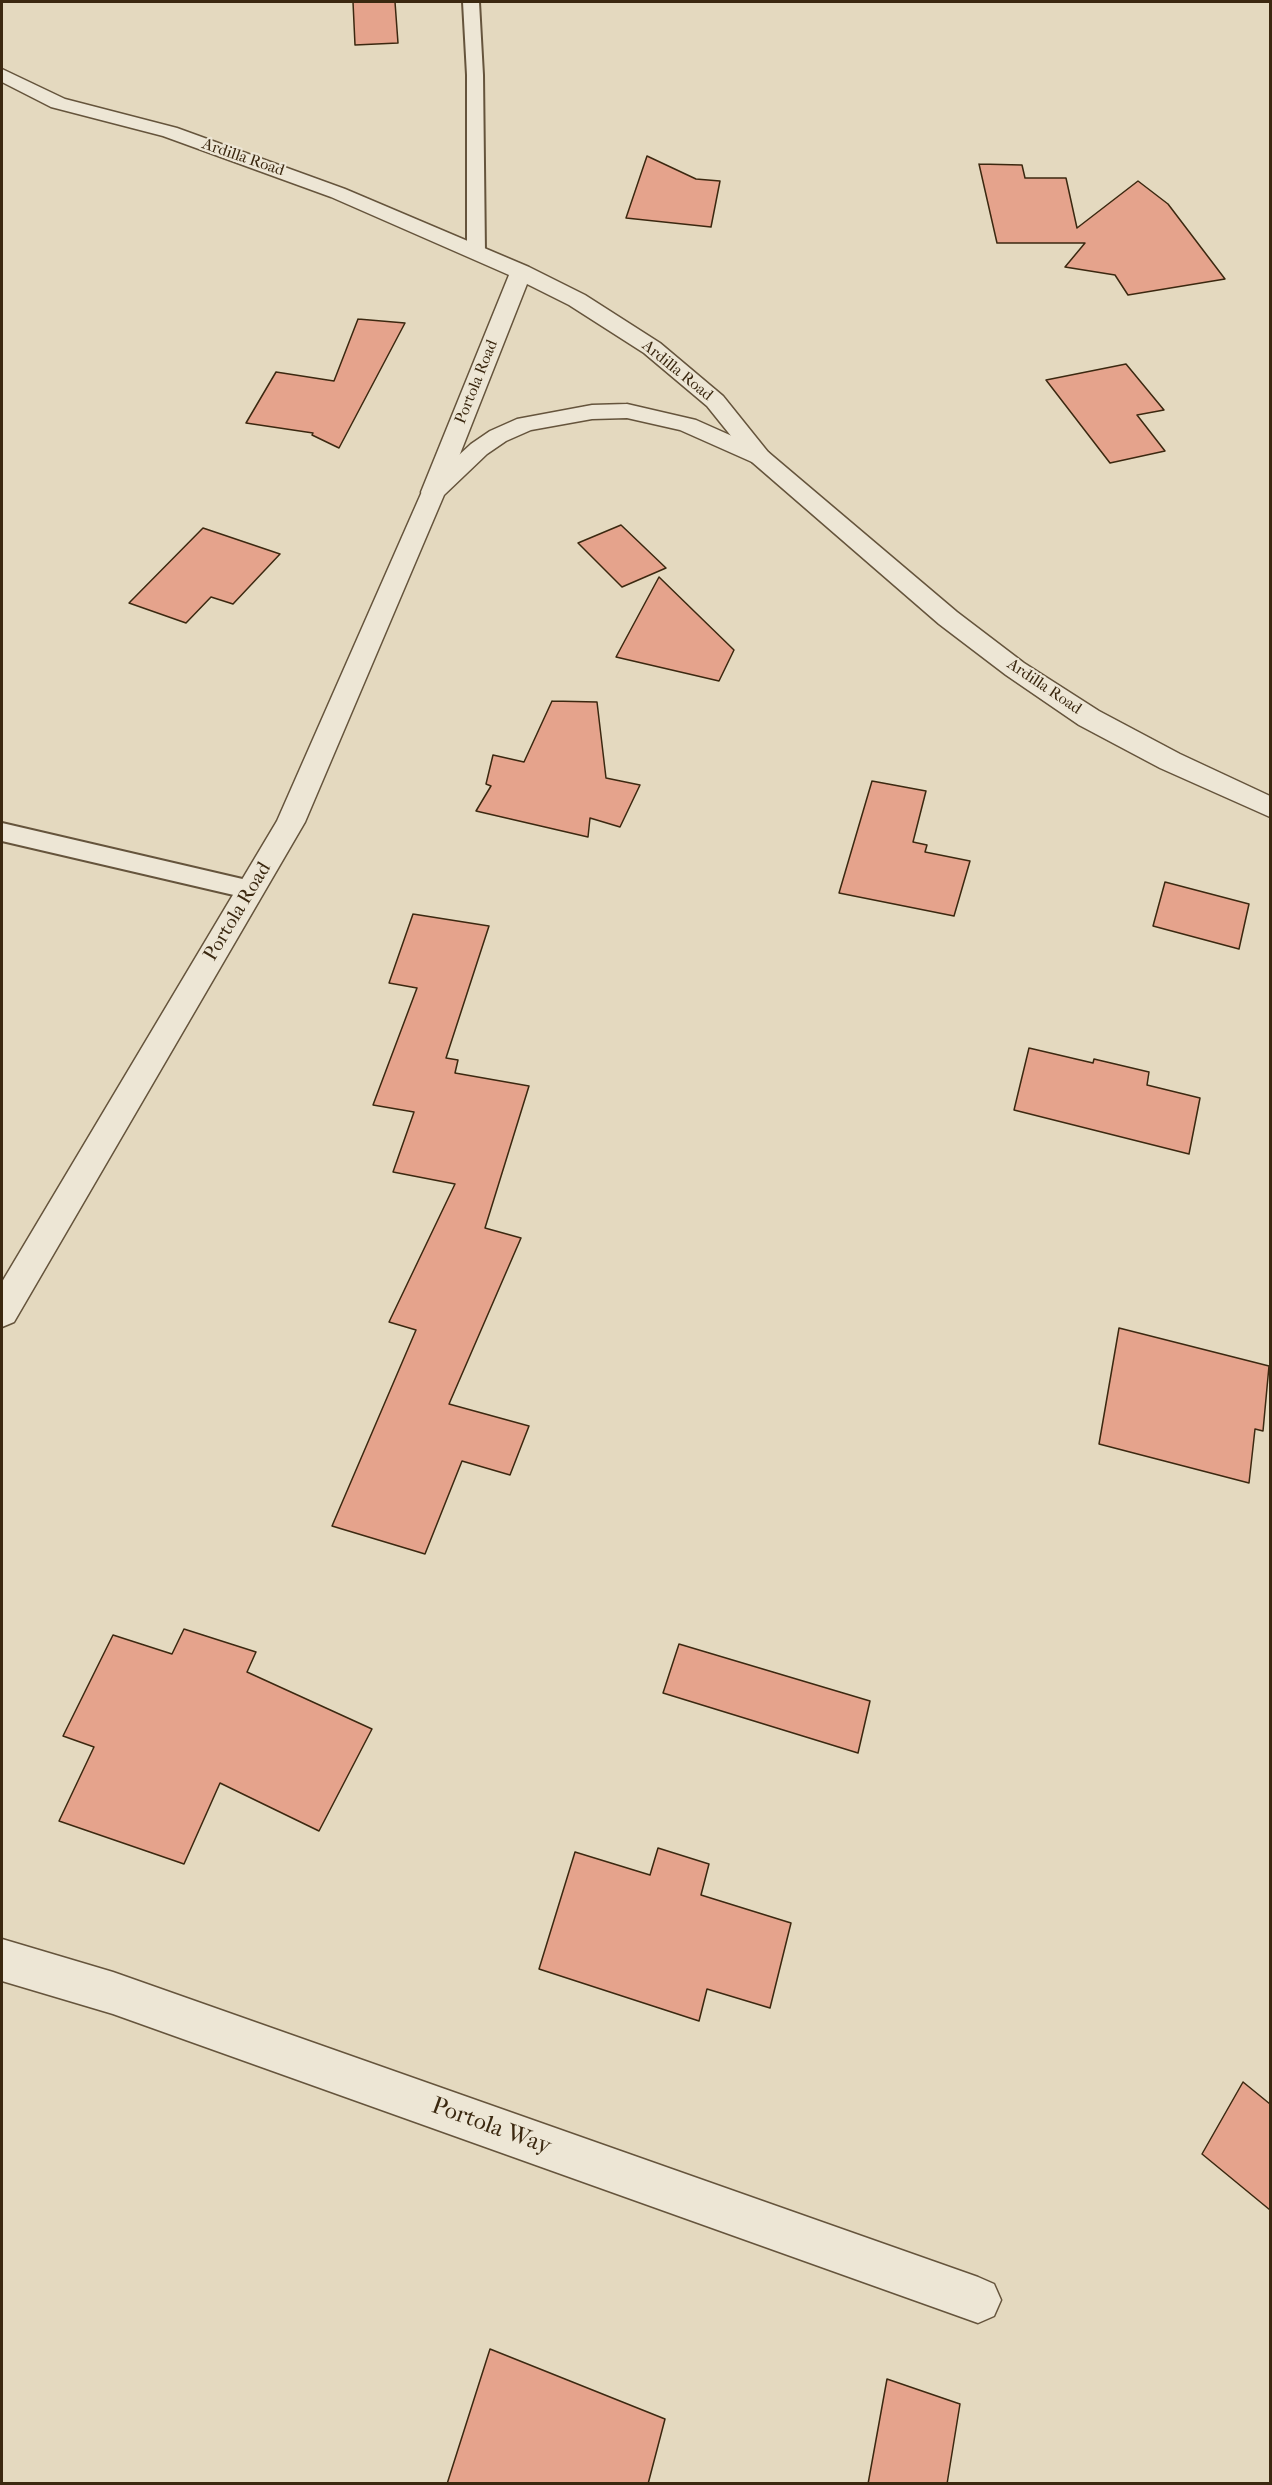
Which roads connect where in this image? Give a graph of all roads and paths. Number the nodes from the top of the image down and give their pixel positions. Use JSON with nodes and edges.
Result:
{"nodes":[{"id":1,"x":471,"y":2,"type":"edge"},
{"id":2,"x":2,"y":75,"type":"edge"},
{"id":3,"x":476,"y":253,"type":"junction"},
{"id":4,"x":521,"y":272,"type":"junction"},
{"id":5,"x":760,"y":457,"type":"junction"},
{"id":6,"x":433,"y":492,"type":"junction"},
{"id":7,"x":1270,"y":807,"type":"edge"},
{"id":8,"x":2,"y":832,"type":"edge"},
{"id":9,"x":251,"y":890,"type":"junction"},
{"id":10,"x":2,"y":1312,"type":"edge"},
{"id":11,"x":2,"y":1960,"type":"edge"},
{"id":12,"x":978,"y":2301,"type":"dead end"}],
"edges":[{"from":1,"to":3,"type":"lane"},
{"from":2,"to":3,"type":"street","name":"Ardilla Road"},
{"from":3,"to":4,"type":"street","name":"Ardilla Road"},
{"from":4,"to":5,"type":"street","name":"Ardilla Road"},
{"from":4,"to":6,"type":"street","name":"Portola Road"},
{"from":5,"to":6,"type":"street","name":"Portola Road"},
{"from":5,"to":7,"type":"street","name":"Ardilla Road"},
{"from":6,"to":9,"type":"street","name":"Portola Road"},
{"from":8,"to":9,"type":"lane"},
{"from":9,"to":10,"type":"street","name":"Portola Road"},
{"from":11,"to":12,"type":"street","name":"Portola Way"}]}
